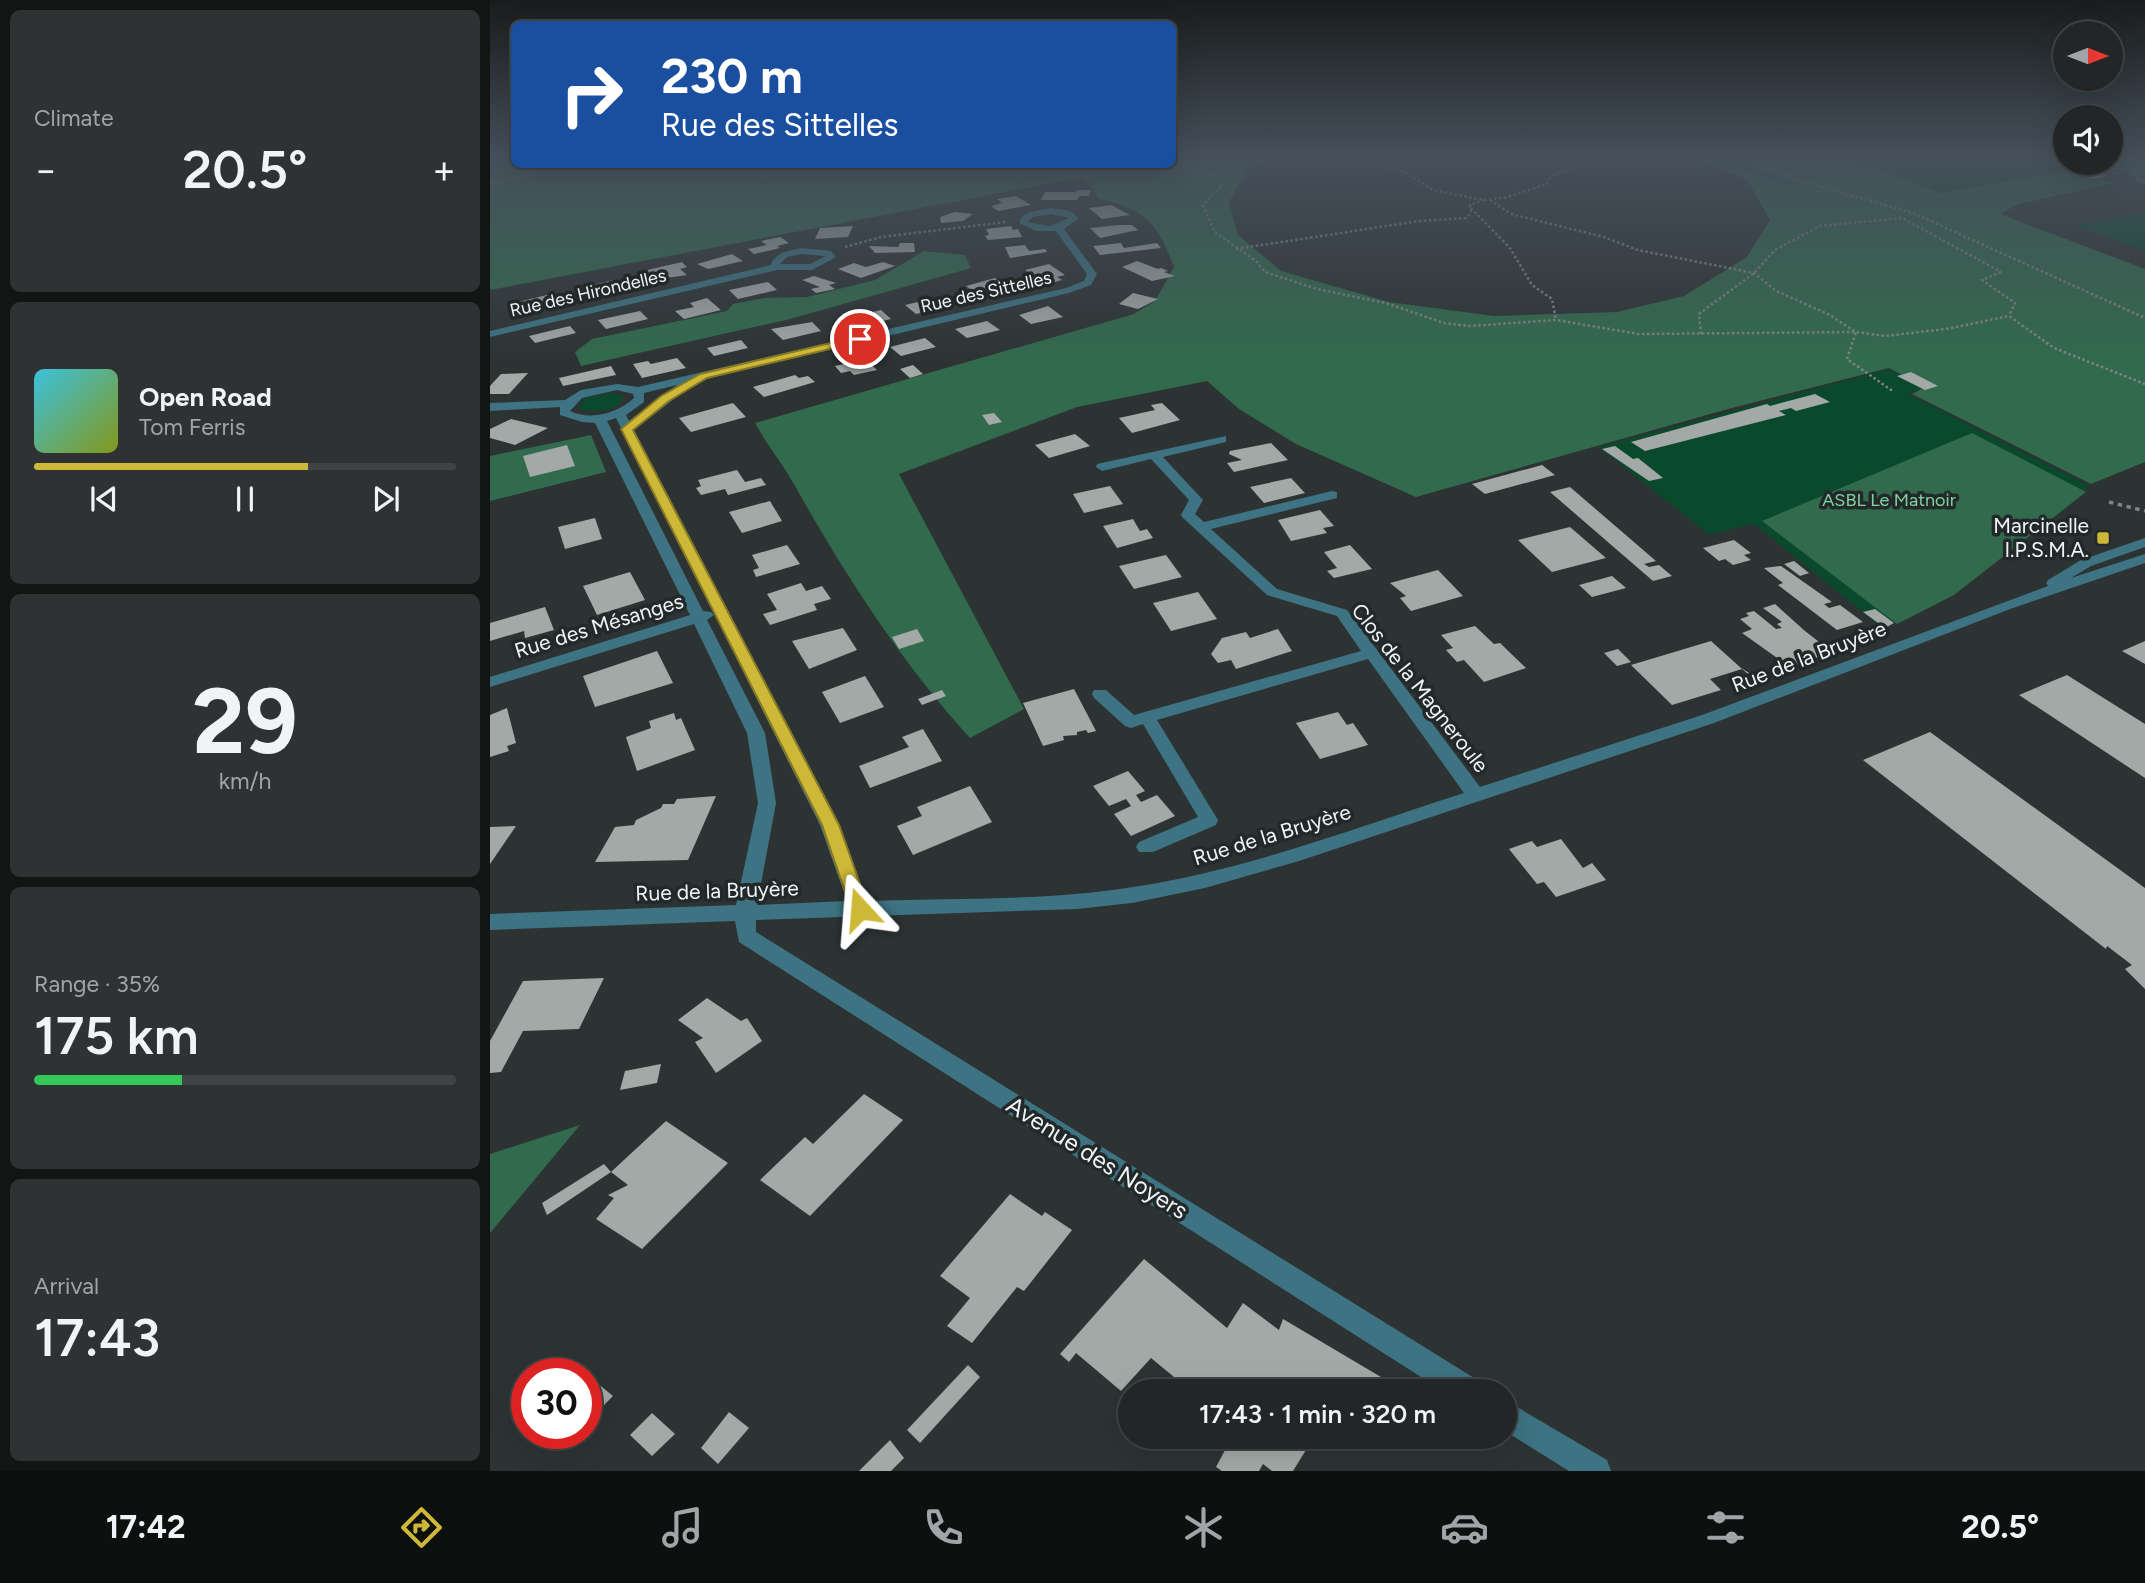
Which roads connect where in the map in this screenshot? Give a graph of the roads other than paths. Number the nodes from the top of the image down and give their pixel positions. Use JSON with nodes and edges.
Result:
{"nodes":[{"id":1,"x":1029,"y":226,"type":"edge"},
{"id":2,"x":1062,"y":226,"type":"edge"},
{"id":3,"x":1058,"y":227,"type":"junction"},
{"id":4,"x":776,"y":267,"type":"junction"},
{"id":5,"x":490,"y":334,"type":"edge"},
{"id":6,"x":703,"y":376,"type":"junction"},
{"id":7,"x":638,"y":391,"type":"junction"},
{"id":8,"x":567,"y":403,"type":"junction"},
{"id":9,"x":490,"y":407,"type":"edge"},
{"id":10,"x":619,"y":413,"type":"junction"},
{"id":11,"x":599,"y":418,"type":"junction"},
{"id":12,"x":627,"y":429,"type":"junction"},
{"id":13,"x":1222,"y":439,"type":"dead end"},
{"id":14,"x":1154,"y":455,"type":"junction"},
{"id":15,"x":1102,"y":467,"type":"dead end"},
{"id":16,"x":1332,"y":495,"type":"dead end"},
{"id":17,"x":1201,"y":527,"type":"junction"},
{"id":18,"x":2145,"y":542,"type":"edge"},
{"id":19,"x":2145,"y":558,"type":"edge"},
{"id":20,"x":2029,"y":598,"type":"junction"},
{"id":21,"x":720,"y":610,"type":"junction"},
{"id":22,"x":698,"y":617,"type":"junction"},
{"id":23,"x":1371,"y":653,"type":"junction"},
{"id":24,"x":490,"y":682,"type":"edge"},
{"id":25,"x":1100,"y":694,"type":"dead end"},
{"id":26,"x":1147,"y":718,"type":"junction"},
{"id":27,"x":1476,"y":795,"type":"junction"},
{"id":28,"x":1146,"y":847,"type":"dead end"},
{"id":29,"x":860,"y":909,"type":"junction"},
{"id":30,"x":745,"y":912,"type":"junction"},
{"id":31,"x":490,"y":922,"type":"edge"},
{"id":32,"x":1450,"y":1379,"type":"edge"},
{"id":33,"x":1517,"y":1422,"type":"edge"},
{"id":34,"x":1596,"y":1471,"type":"edge"}],
"edges":[{"from":1,"to":3,"type":"street"},
{"from":2,"to":3,"type":"street"},
{"from":3,"to":6,"type":"street","name":"Rue des Sittelles"},
{"from":4,"to":4,"type":"street"},
{"from":4,"to":5,"type":"street","name":"Rue des Hirondelles"},
{"from":6,"to":7,"type":"street","name":"Rue des Sittelles"},
{"from":6,"to":12,"type":"street","name":"Rue des Sittelles"},
{"from":7,"to":8,"type":"street","name":"Rue des Sittelles"},
{"from":7,"to":10,"type":"street"},
{"from":8,"to":9,"type":"street"},
{"from":8,"to":11,"type":"street"},
{"from":10,"to":11,"type":"street"},
{"from":10,"to":12,"type":"street"},
{"from":11,"to":22,"type":"street"},
{"from":12,"to":21,"type":"street"},
{"from":13,"to":14,"type":"street"},
{"from":14,"to":15,"type":"street"},
{"from":14,"to":17,"type":"street"},
{"from":16,"to":17,"type":"street"},
{"from":17,"to":23,"type":"street","name":"Clos de la Magneroule"},
{"from":18,"to":20,"type":"street","name":"Rue de la Bruyère"},
{"from":19,"to":20,"type":"street","name":"Rue de la Bruyère"},
{"from":20,"to":27,"type":"street","name":"Rue de la Bruyère"},
{"from":21,"to":22,"type":"street","name":"Rue des Mésanges"},
{"from":21,"to":29,"type":"street"},
{"from":22,"to":24,"type":"street","name":"Rue des Mésanges"},
{"from":22,"to":30,"type":"street"},
{"from":23,"to":26,"type":"street"},
{"from":23,"to":27,"type":"street","name":"Clos de la Magneroule"},
{"from":25,"to":26,"type":"street"},
{"from":26,"to":28,"type":"street"},
{"from":27,"to":29,"type":"street","name":"Rue de la Bruyère"},
{"from":29,"to":30,"type":"street","name":"Rue de la Bruyère"},
{"from":30,"to":31,"type":"street","name":"Rue de la Bruyère"},
{"from":30,"to":32,"type":"street","name":"Avenue des Noyers"},
{"from":33,"to":34,"type":"street"}]}
